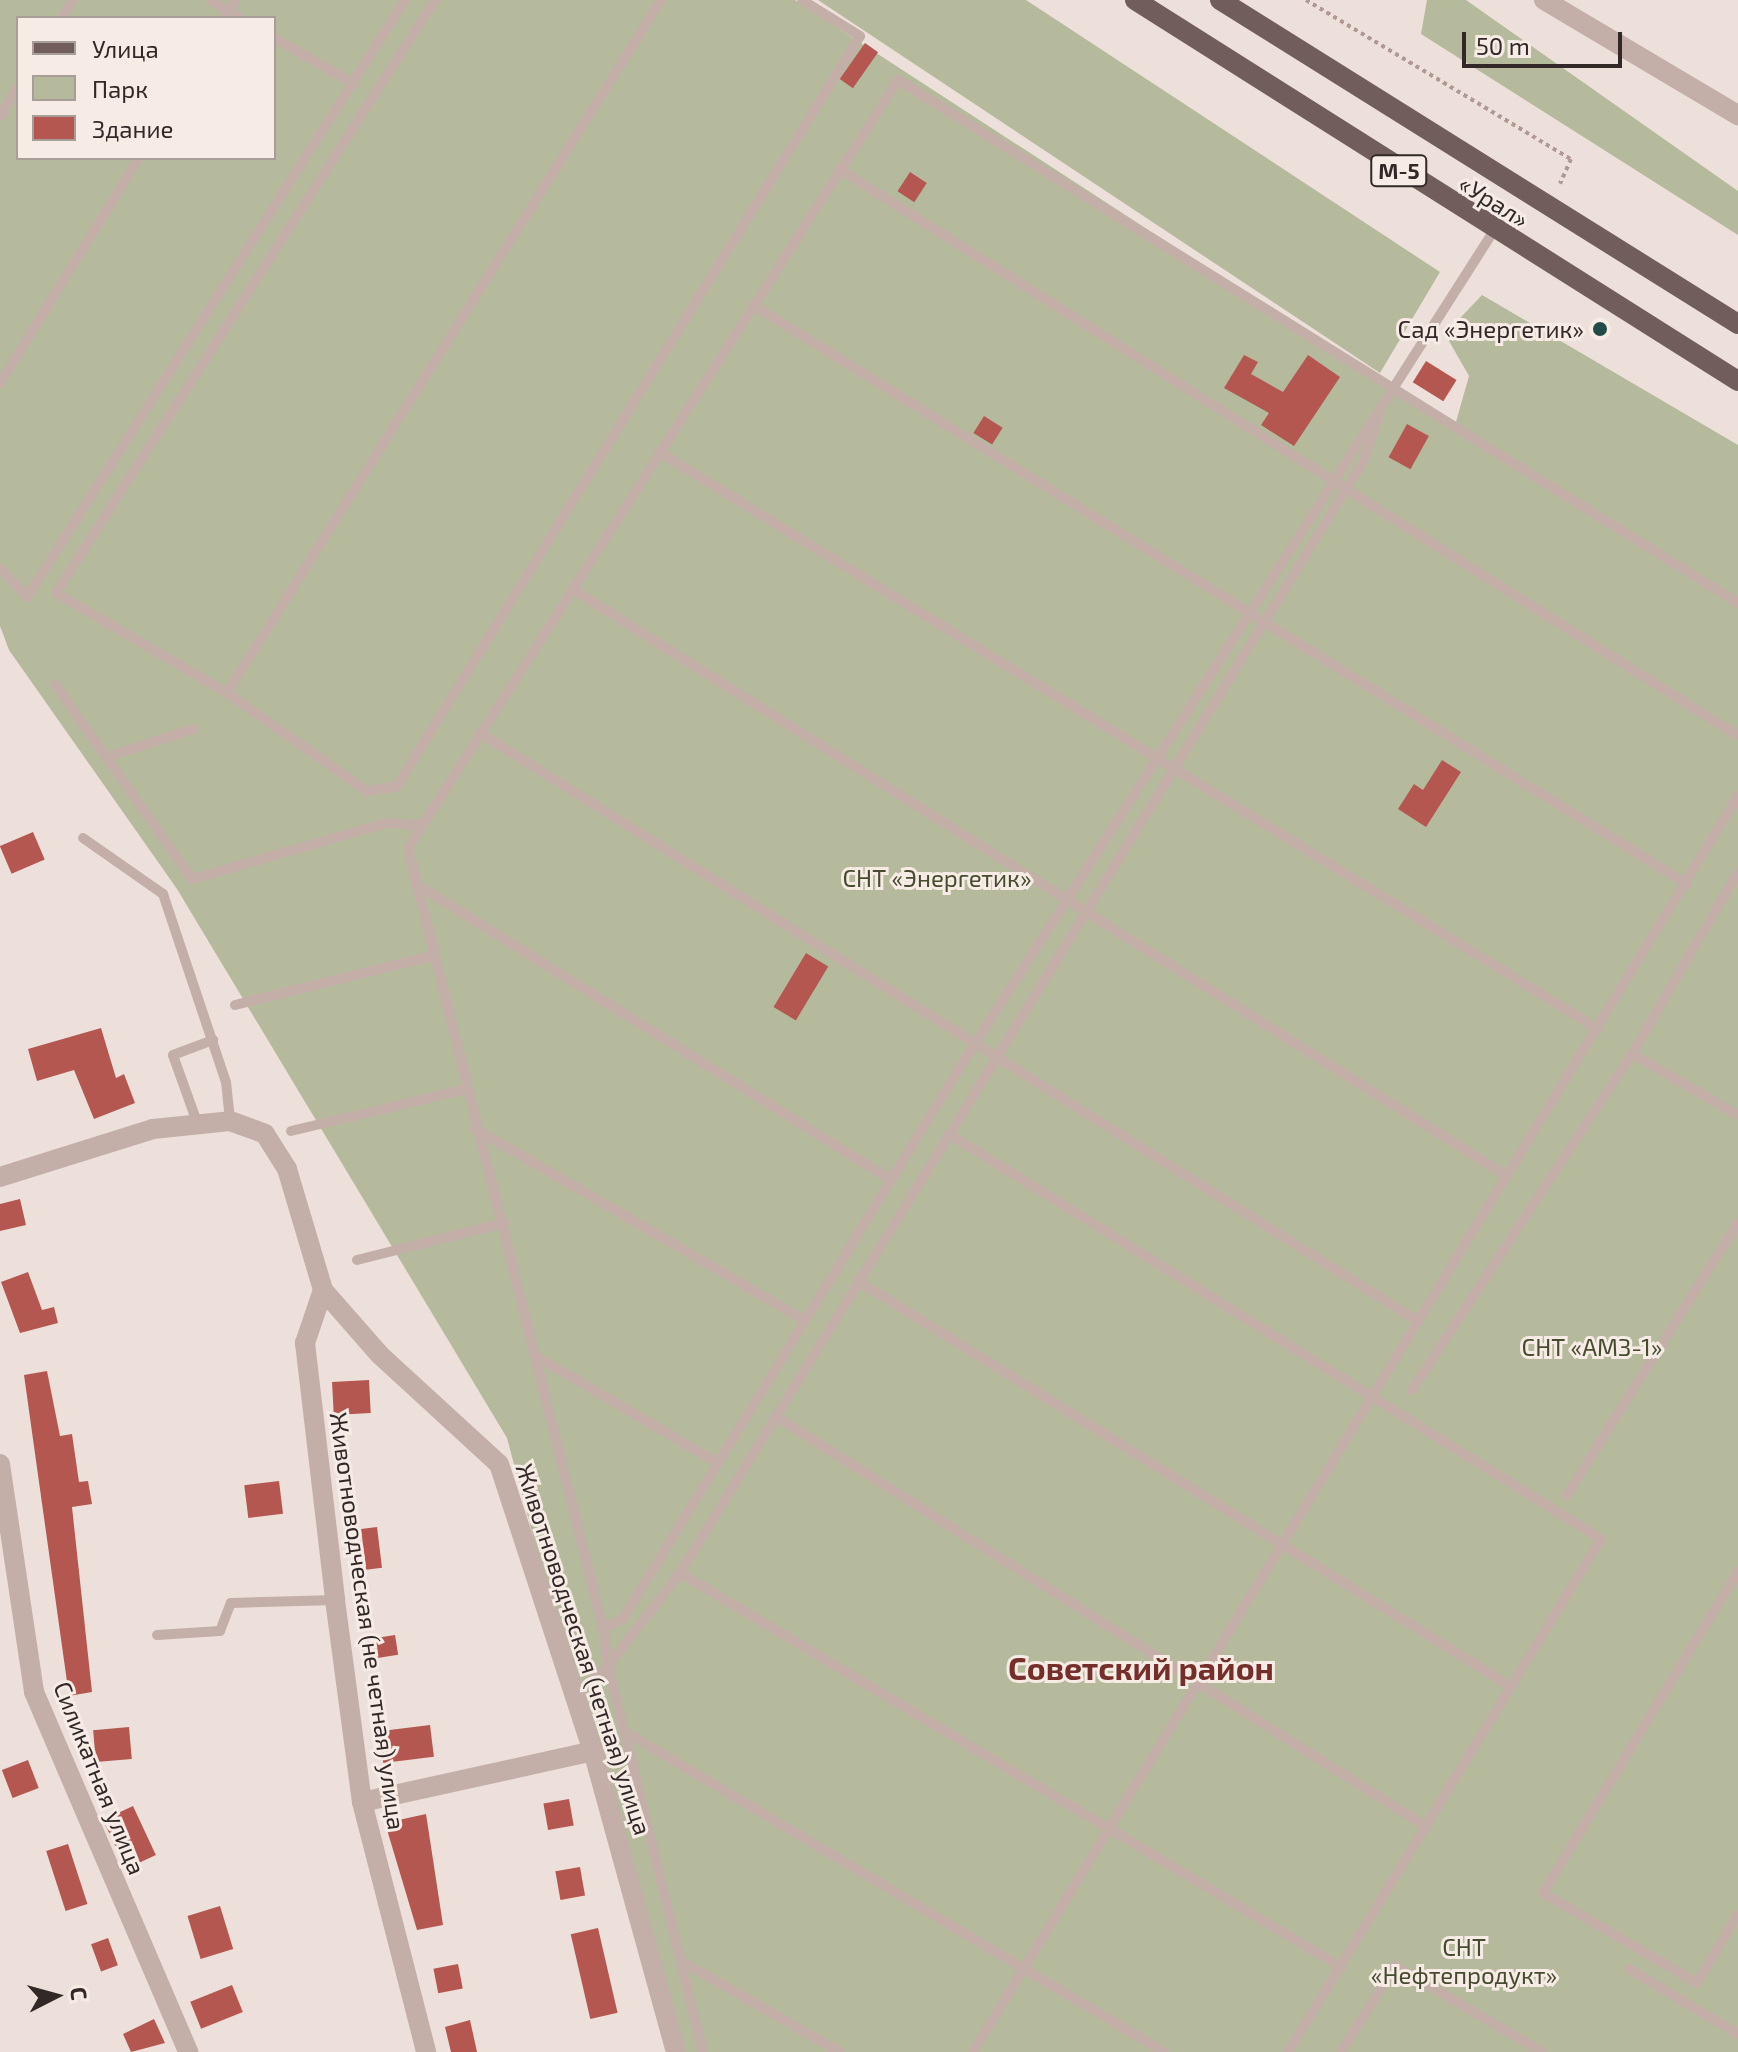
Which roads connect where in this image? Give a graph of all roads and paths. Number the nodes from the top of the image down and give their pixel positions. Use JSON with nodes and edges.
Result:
{"nodes":[{"id":1,"x":210,"y":0,"type":"edge"},
{"id":2,"x":236,"y":0,"type":"edge"},
{"id":3,"x":405,"y":0,"type":"edge"},
{"id":4,"x":435,"y":0,"type":"edge"},
{"id":5,"x":661,"y":0,"type":"edge"},
{"id":6,"x":802,"y":0,"type":"edge"},
{"id":7,"x":1135,"y":0,"type":"edge"},
{"id":8,"x":1220,"y":0,"type":"edge"},
{"id":9,"x":1306,"y":0,"type":"edge"},
{"id":10,"x":1544,"y":0,"type":"edge"},
{"id":11,"x":227,"y":15,"type":"edge"},
{"id":12,"x":276,"y":39,"type":"edge"},
{"id":13,"x":354,"y":84,"type":"junction"},
{"id":14,"x":16,"y":90,"type":"edge"},
{"id":15,"x":1738,"y":115,"type":"edge"},
{"id":16,"x":0,"y":116,"type":"edge"},
{"id":17,"x":138,"y":160,"type":"edge"},
{"id":18,"x":839,"y":169,"type":"junction"},
{"id":19,"x":1560,"y":184,"type":"dead end"},
{"id":20,"x":1493,"y":232,"type":"junction"},
{"id":21,"x":753,"y":305,"type":"junction"},
{"id":22,"x":1738,"y":324,"type":"edge"},
{"id":23,"x":1738,"y":381,"type":"edge"},
{"id":24,"x":0,"y":383,"type":"edge"},
{"id":25,"x":1393,"y":387,"type":"junction"},
{"id":26,"x":1382,"y":405,"type":"junction"},
{"id":27,"x":659,"y":452,"type":"junction"},
{"id":28,"x":1333,"y":481,"type":"junction"},
{"id":29,"x":1346,"y":489,"type":"junction"},
{"id":30,"x":0,"y":568,"type":"edge"},
{"id":31,"x":572,"y":589,"type":"junction"},
{"id":32,"x":1738,"y":603,"type":"edge"},
{"id":33,"x":1249,"y":613,"type":"junction"},
{"id":34,"x":1264,"y":622,"type":"junction"},
{"id":35,"x":55,"y":684,"type":"dead end"},
{"id":36,"x":227,"y":693,"type":"junction"},
{"id":37,"x":194,"y":729,"type":"dead end"},
{"id":38,"x":480,"y":733,"type":"junction"},
{"id":39,"x":1738,"y":736,"type":"edge"},
{"id":40,"x":106,"y":757,"type":"junction"},
{"id":41,"x":1156,"y":758,"type":"junction"},
{"id":42,"x":1174,"y":769,"type":"junction"},
{"id":43,"x":1738,"y":796,"type":"edge"},
{"id":44,"x":422,"y":825,"type":"junction"},
{"id":45,"x":83,"y":838,"type":"dead end"},
{"id":46,"x":1738,"y":872,"type":"edge"},
{"id":47,"x":416,"y":884,"type":"junction"},
{"id":48,"x":1687,"y":884,"type":"junction"},
{"id":49,"x":1066,"y":901,"type":"junction"},
{"id":50,"x":1085,"y":913,"type":"junction"},
{"id":51,"x":432,"y":956,"type":"junction"},
{"id":52,"x":235,"y":1005,"type":"dead end"},
{"id":53,"x":1598,"y":1029,"type":"junction"},
{"id":54,"x":213,"y":1040,"type":"junction"},
{"id":55,"x":975,"y":1043,"type":"junction"},
{"id":56,"x":1632,"y":1054,"type":"junction"},
{"id":57,"x":996,"y":1056,"type":"junction"},
{"id":58,"x":463,"y":1090,"type":"junction"},
{"id":59,"x":1738,"y":1115,"type":"edge"},
{"id":60,"x":230,"y":1121,"type":"junction"},
{"id":61,"x":198,"y":1125,"type":"junction"},
{"id":62,"x":474,"y":1128,"type":"junction"},
{"id":63,"x":291,"y":1131,"type":"dead end"},
{"id":64,"x":949,"y":1134,"type":"junction"},
{"id":65,"x":1505,"y":1175,"type":"junction"},
{"id":66,"x":0,"y":1177,"type":"edge"},
{"id":67,"x":891,"y":1180,"type":"junction"},
{"id":68,"x":1738,"y":1222,"type":"edge"},
{"id":69,"x":504,"y":1223,"type":"junction"},
{"id":70,"x":357,"y":1260,"type":"dead end"},
{"id":71,"x":858,"y":1281,"type":"junction"},
{"id":72,"x":323,"y":1290,"type":"junction"},
{"id":73,"x":1416,"y":1320,"type":"junction"},
{"id":74,"x":805,"y":1321,"type":"junction"},
{"id":75,"x":536,"y":1356,"type":"junction"},
{"id":76,"x":1412,"y":1390,"type":"dead end"},
{"id":77,"x":1367,"y":1398,"type":"junction"},
{"id":78,"x":775,"y":1416,"type":"junction"},
{"id":79,"x":718,"y":1463,"type":"junction"},
{"id":80,"x":0,"y":1464,"type":"edge"},
{"id":81,"x":1567,"y":1495,"type":"dead end"},
{"id":82,"x":1279,"y":1547,"type":"junction"},
{"id":83,"x":1738,"y":1571,"type":"edge"},
{"id":84,"x":680,"y":1573,"type":"junction"},
{"id":85,"x":335,"y":1600,"type":"junction"},
{"id":86,"x":603,"y":1628,"type":"junction"},
{"id":87,"x":157,"y":1635,"type":"dead end"},
{"id":88,"x":608,"y":1666,"type":"junction"},
{"id":89,"x":1198,"y":1685,"type":"junction"},
{"id":90,"x":1510,"y":1686,"type":"junction"},
{"id":91,"x":571,"y":1698,"type":"junction"},
{"id":92,"x":624,"y":1731,"type":"junction"},
{"id":93,"x":593,"y":1751,"type":"junction"},
{"id":94,"x":362,"y":1802,"type":"junction"},
{"id":95,"x":1111,"y":1825,"type":"junction"},
{"id":96,"x":1427,"y":1827,"type":"junction"},
{"id":97,"x":1738,"y":1914,"type":"edge"},
{"id":98,"x":681,"y":1961,"type":"junction"},
{"id":99,"x":1341,"y":1967,"type":"junction"},
{"id":100,"x":1023,"y":1968,"type":"junction"},
{"id":101,"x":1629,"y":1969,"type":"dead end"},
{"id":102,"x":1738,"y":2034,"type":"edge"},
{"id":103,"x":188,"y":2052,"type":"edge"},
{"id":104,"x":426,"y":2052,"type":"edge"},
{"id":105,"x":676,"y":2052,"type":"edge"},
{"id":106,"x":703,"y":2052,"type":"edge"},
{"id":107,"x":840,"y":2052,"type":"edge"},
{"id":108,"x":973,"y":2052,"type":"edge"},
{"id":109,"x":1164,"y":2052,"type":"edge"},
{"id":110,"x":1288,"y":2052,"type":"edge"},
{"id":111,"x":1341,"y":2052,"type":"edge"},
{"id":112,"x":1542,"y":2052,"type":"edge"}],
"edges":[{"from":1,"to":11,"type":"lane"},
{"from":2,"to":11,"type":"lane"},
{"from":3,"to":13,"type":"lane"},
{"from":4,"to":36,"type":"lane"},
{"from":5,"to":36,"type":"lane"},
{"from":6,"to":36,"type":"lane"},
{"from":7,"to":20,"type":"main road","name":"«Урал»","number":"М-5"},
{"from":8,"to":22,"type":"main road","name":"«Урал»","number":"М-5"},
{"from":9,"to":19,"type":"path"},
{"from":10,"to":15,"type":"street"},
{"from":12,"to":13,"type":"lane"},
{"from":13,"to":30,"type":"lane"},
{"from":14,"to":16,"type":"lane"},
{"from":17,"to":24,"type":"lane"},
{"from":18,"to":21,"type":"lane"},
{"from":18,"to":25,"type":"lane"},
{"from":18,"to":28,"type":"lane"},
{"from":20,"to":23,"type":"main road","name":"«Урал»","number":"М-5"},
{"from":20,"to":25,"type":"lane"},
{"from":21,"to":27,"type":"lane"},
{"from":21,"to":33,"type":"lane"},
{"from":25,"to":26,"type":"lane"},
{"from":25,"to":32,"type":"lane"},
{"from":26,"to":28,"type":"lane"},
{"from":26,"to":29,"type":"lane"},
{"from":27,"to":31,"type":"lane"},
{"from":27,"to":41,"type":"lane"},
{"from":28,"to":29,"type":"lane"},
{"from":28,"to":33,"type":"lane"},
{"from":29,"to":34,"type":"lane"},
{"from":29,"to":39,"type":"lane"},
{"from":31,"to":38,"type":"lane"},
{"from":31,"to":49,"type":"lane"},
{"from":33,"to":34,"type":"lane"},
{"from":33,"to":41,"type":"lane"},
{"from":34,"to":42,"type":"lane"},
{"from":34,"to":48,"type":"lane"},
{"from":35,"to":40,"type":"lane"},
{"from":37,"to":40,"type":"lane"},
{"from":38,"to":44,"type":"lane"},
{"from":38,"to":55,"type":"lane"},
{"from":40,"to":44,"type":"lane"},
{"from":41,"to":42,"type":"lane"},
{"from":41,"to":49,"type":"lane"},
{"from":42,"to":50,"type":"lane"},
{"from":42,"to":53,"type":"lane"},
{"from":43,"to":48,"type":"lane"},
{"from":44,"to":47,"type":"lane"},
{"from":45,"to":54,"type":"lane"},
{"from":46,"to":56,"type":"lane"},
{"from":47,"to":51,"type":"lane"},
{"from":47,"to":67,"type":"lane"},
{"from":48,"to":53,"type":"lane"},
{"from":49,"to":50,"type":"lane"},
{"from":49,"to":55,"type":"lane"},
{"from":50,"to":57,"type":"lane"},
{"from":50,"to":65,"type":"lane"},
{"from":51,"to":52,"type":"lane"},
{"from":51,"to":58,"type":"lane"},
{"from":53,"to":65,"type":"lane"},
{"from":54,"to":60,"type":"lane"},
{"from":54,"to":61,"type":"lane"},
{"from":55,"to":57,"type":"lane"},
{"from":55,"to":67,"type":"lane"},
{"from":56,"to":59,"type":"lane"},
{"from":56,"to":76,"type":"lane"},
{"from":57,"to":64,"type":"lane"},
{"from":57,"to":73,"type":"lane"},
{"from":58,"to":62,"type":"lane"},
{"from":58,"to":63,"type":"lane"},
{"from":60,"to":61,"type":"street","name":"Животноводческая (четная) улица"},
{"from":60,"to":72,"type":"street","name":"Животноводческая (четная) улица"},
{"from":61,"to":66,"type":"street","name":"Животноводческая (четная) улица"},
{"from":62,"to":69,"type":"lane"},
{"from":62,"to":74,"type":"lane"},
{"from":64,"to":71,"type":"lane"},
{"from":64,"to":77,"type":"lane"},
{"from":65,"to":73,"type":"lane"},
{"from":67,"to":74,"type":"lane"},
{"from":68,"to":81,"type":"lane"},
{"from":69,"to":70,"type":"lane"},
{"from":69,"to":75,"type":"lane"},
{"from":71,"to":78,"type":"lane"},
{"from":71,"to":82,"type":"lane"},
{"from":72,"to":85,"type":"street","name":"Животноводческая (не четная) улица"},
{"from":72,"to":91,"type":"street","name":"Животноводческая (четная) улица"},
{"from":73,"to":77,"type":"lane"},
{"from":74,"to":79,"type":"lane"},
{"from":75,"to":79,"type":"lane"},
{"from":75,"to":86,"type":"lane"},
{"from":77,"to":82,"type":"lane"},
{"from":77,"to":90,"type":"lane"},
{"from":78,"to":84,"type":"lane"},
{"from":78,"to":89,"type":"lane"},
{"from":79,"to":86,"type":"lane"},
{"from":80,"to":103,"type":"street","name":"Силикатная улица"},
{"from":82,"to":89,"type":"lane"},
{"from":82,"to":90,"type":"lane"},
{"from":83,"to":97,"type":"lane"},
{"from":84,"to":88,"type":"lane"},
{"from":84,"to":95,"type":"lane"},
{"from":85,"to":87,"type":"lane"},
{"from":85,"to":94,"type":"street","name":"Животноводческая (не четная) улица"},
{"from":86,"to":88,"type":"lane"},
{"from":88,"to":91,"type":"lane"},
{"from":88,"to":92,"type":"lane"},
{"from":89,"to":95,"type":"lane"},
{"from":89,"to":96,"type":"lane"},
{"from":90,"to":96,"type":"lane"},
{"from":91,"to":93,"type":"street","name":"Животноводческая (четная) улица"},
{"from":92,"to":98,"type":"lane"},
{"from":92,"to":100,"type":"lane"},
{"from":93,"to":94,"type":"street"},
{"from":93,"to":105,"type":"street","name":"Животноводческая (четная) улица"},
{"from":94,"to":104,"type":"street","name":"Животноводческая (не четная) улица"},
{"from":95,"to":99,"type":"lane"},
{"from":95,"to":100,"type":"lane"},
{"from":96,"to":99,"type":"lane"},
{"from":98,"to":106,"type":"lane"},
{"from":98,"to":107,"type":"lane"},
{"from":99,"to":110,"type":"lane"},
{"from":100,"to":108,"type":"lane"},
{"from":100,"to":109,"type":"lane"},
{"from":101,"to":102,"type":"lane"},
{"from":111,"to":112,"type":"lane"}]}
